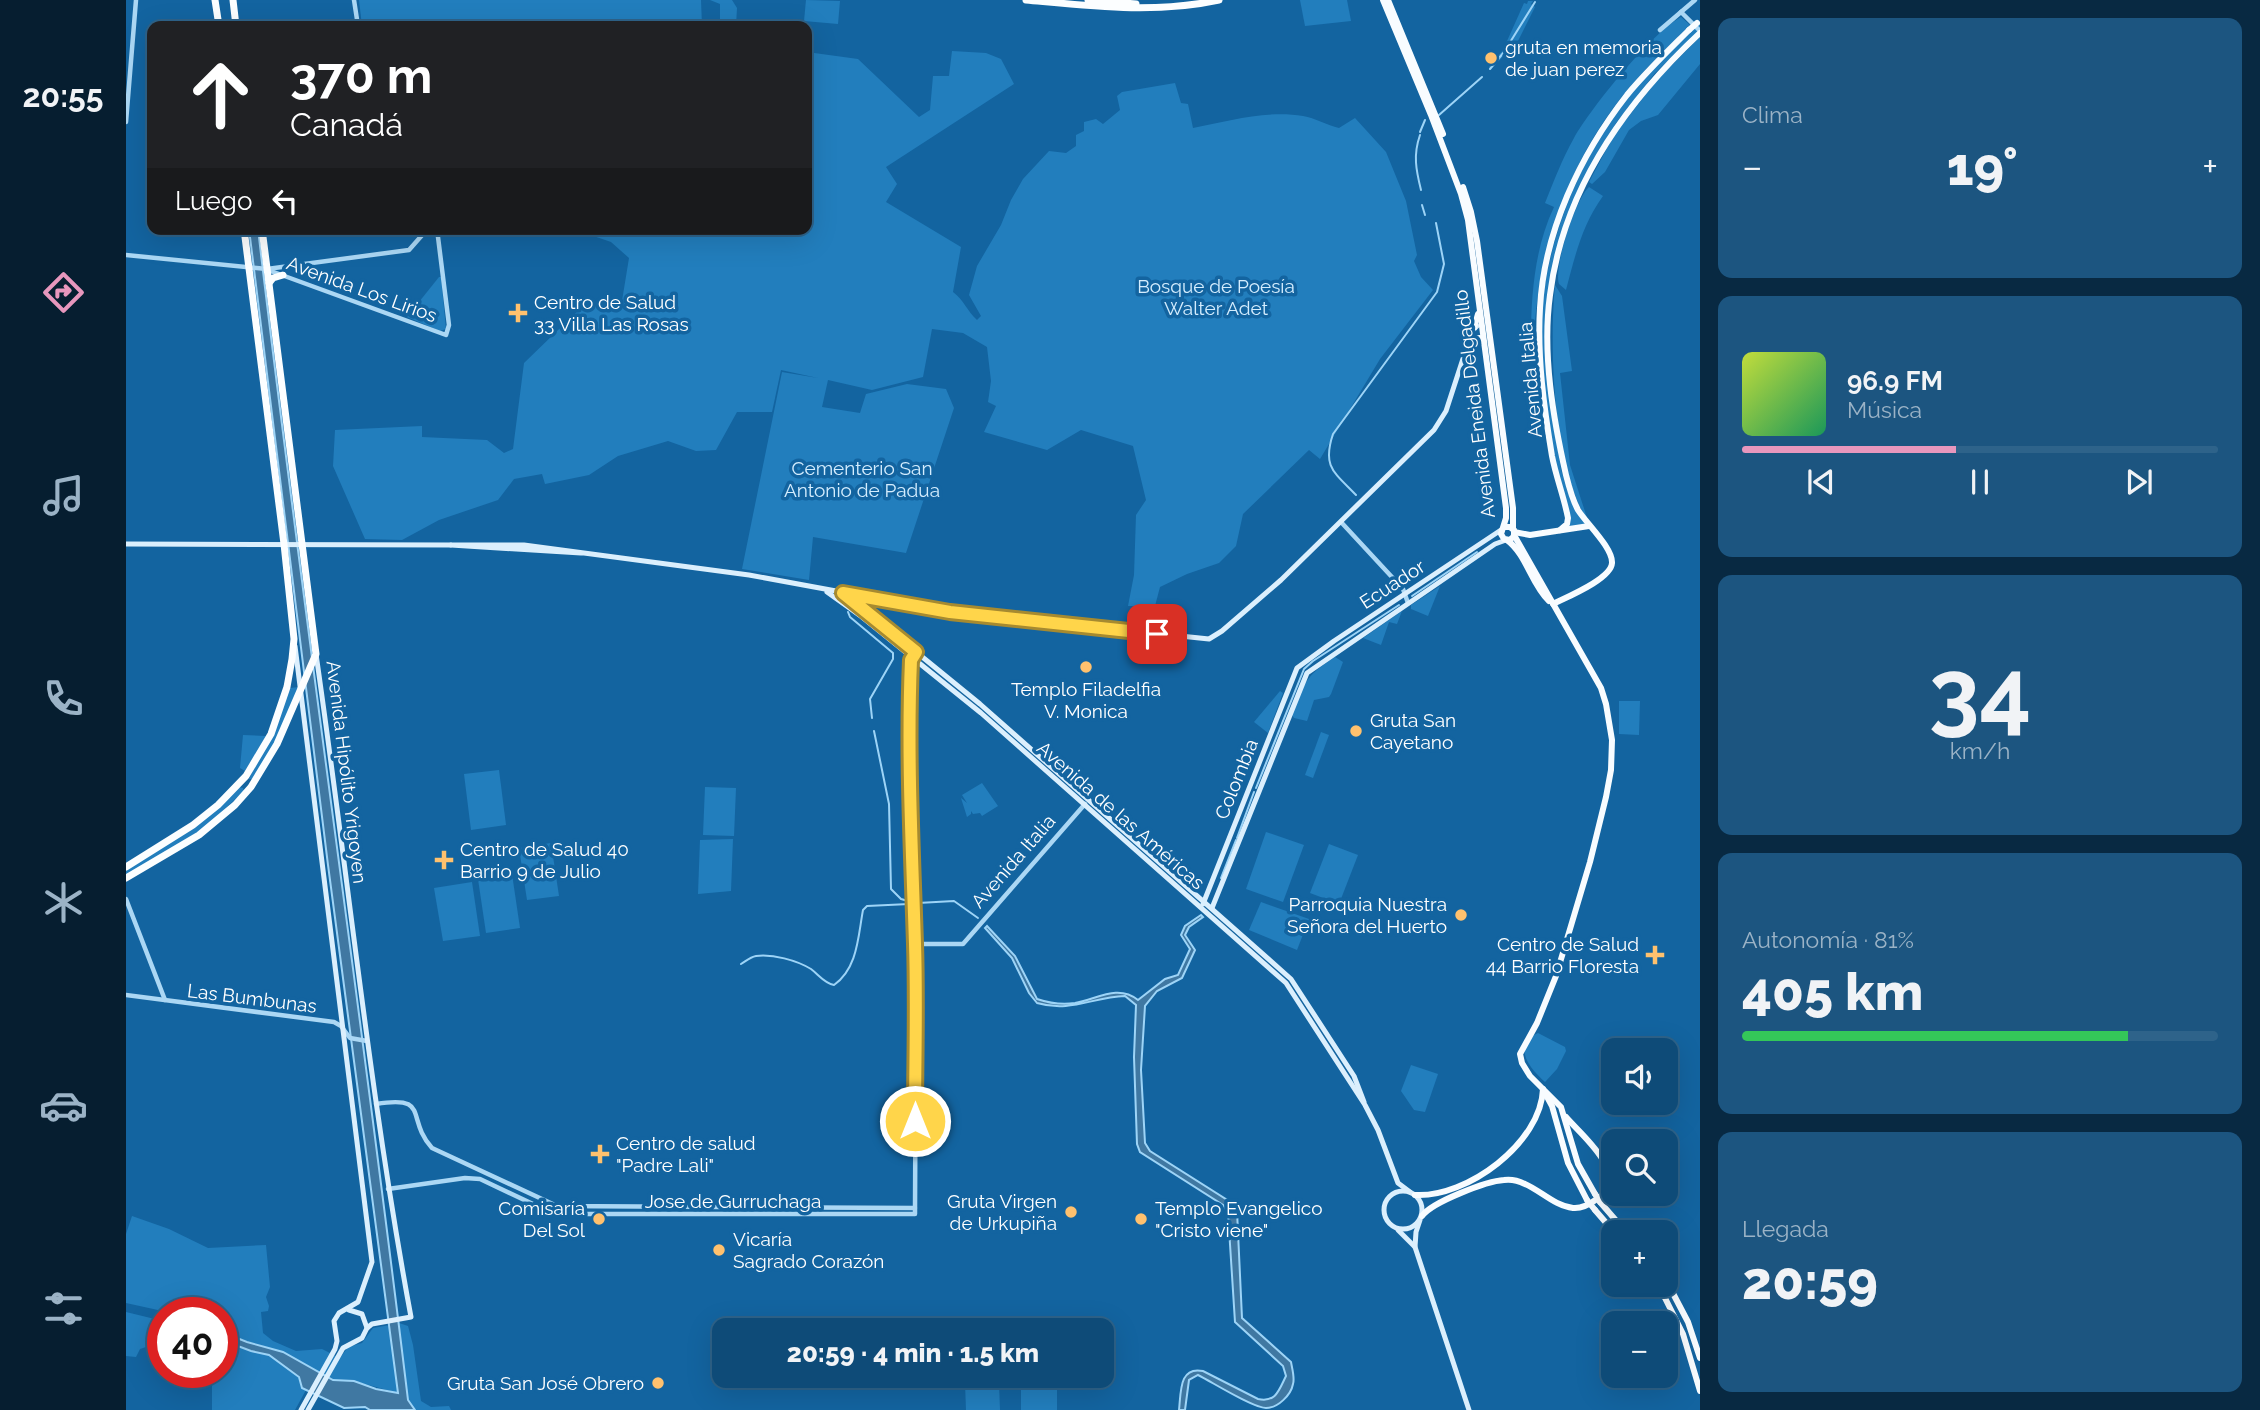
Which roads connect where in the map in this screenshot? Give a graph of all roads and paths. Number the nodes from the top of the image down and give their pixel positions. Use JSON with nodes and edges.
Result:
{"nodes":[{"id":1,"x":136,"y":0,"type":"edge"},
{"id":2,"x":215,"y":0,"type":"edge"},
{"id":3,"x":233,"y":0,"type":"edge"},
{"id":4,"x":355,"y":0,"type":"edge"},
{"id":5,"x":1026,"y":0,"type":"edge"},
{"id":6,"x":1088,"y":0,"type":"edge"},
{"id":7,"x":1200,"y":0,"type":"edge"},
{"id":8,"x":1219,"y":0,"type":"edge"},
{"id":9,"x":1383,"y":0,"type":"edge"},
{"id":10,"x":1388,"y":0,"type":"edge"},
{"id":11,"x":1695,"y":0,"type":"edge"},
{"id":12,"x":1681,"y":12,"type":"junction"},
{"id":13,"x":218,"y":21,"type":"edge"},
{"id":14,"x":235,"y":21,"type":"edge"},
{"id":15,"x":357,"y":21,"type":"edge"},
{"id":16,"x":1698,"y":21,"type":"edge"},
{"id":17,"x":1660,"y":30,"type":"dead end"},
{"id":18,"x":1699,"y":33,"type":"edge"},
{"id":19,"x":126,"y":122,"type":"edge"},
{"id":20,"x":245,"y":235,"type":"edge"},
{"id":21,"x":263,"y":235,"type":"edge"},
{"id":22,"x":422,"y":235,"type":"edge"},
{"id":23,"x":437,"y":235,"type":"edge"},
{"id":24,"x":126,"y":255,"type":"edge"},
{"id":25,"x":249,"y":268,"type":"junction"},
{"id":26,"x":267,"y":269,"type":"junction"},
{"id":27,"x":283,"y":275,"type":"junction"},
{"id":28,"x":269,"y":283,"type":"junction"},
{"id":29,"x":1482,"y":326,"type":"junction"},
{"id":30,"x":1471,"y":340,"type":"junction"},
{"id":31,"x":1484,"y":342,"type":"junction"},
{"id":32,"x":1342,"y":522,"type":"junction"},
{"id":33,"x":1589,"y":526,"type":"junction"},
{"id":34,"x":1503,"y":529,"type":"junction"},
{"id":35,"x":1560,"y":530,"type":"junction"},
{"id":36,"x":1514,"y":532,"type":"junction"},
{"id":37,"x":1506,"y":540,"type":"junction"},
{"id":38,"x":302,"y":543,"type":"junction"},
{"id":39,"x":126,"y":544,"type":"edge"},
{"id":40,"x":284,"y":544,"type":"junction"},
{"id":41,"x":817,"y":587,"type":"junction"},
{"id":42,"x":843,"y":593,"type":"junction"},
{"id":43,"x":1405,"y":593,"type":"junction"},
{"id":44,"x":1408,"y":603,"type":"junction"},
{"id":45,"x":1553,"y":604,"type":"junction"},
{"id":46,"x":294,"y":639,"type":"junction"},
{"id":47,"x":914,"y":654,"type":"junction"},
{"id":48,"x":315,"y":658,"type":"junction"},
{"id":49,"x":1301,"y":665,"type":"joint"},
{"id":50,"x":303,"y":685,"type":"junction"},
{"id":51,"x":287,"y":687,"type":"junction"},
{"id":52,"x":1086,"y":802,"type":"junction"},
{"id":53,"x":126,"y":867,"type":"edge"},
{"id":54,"x":126,"y":878,"type":"edge"},
{"id":55,"x":126,"y":899,"type":"edge"},
{"id":56,"x":1203,"y":904,"type":"junction"},
{"id":57,"x":1211,"y":911,"type":"junction"},
{"id":58,"x":128,"y":912,"type":"edge"},
{"id":59,"x":915,"y":944,"type":"junction"},
{"id":60,"x":126,"y":995,"type":"edge"},
{"id":61,"x":165,"y":1000,"type":"junction"},
{"id":62,"x":344,"y":1031,"type":"junction"},
{"id":63,"x":350,"y":1038,"type":"junction"},
{"id":64,"x":365,"y":1041,"type":"junction"},
{"id":65,"x":345,"y":1046,"type":"junction"},
{"id":66,"x":1543,"y":1088,"type":"junction"},
{"id":67,"x":375,"y":1104,"type":"junction"},
{"id":68,"x":1564,"y":1115,"type":"junction"},
{"id":69,"x":1394,"y":1176,"type":"junction"},
{"id":70,"x":387,"y":1189,"type":"junction"},
{"id":71,"x":1413,"y":1193,"type":"junction"},
{"id":72,"x":1389,"y":1196,"type":"junction"},
{"id":73,"x":915,"y":1211,"type":"junction"},
{"id":74,"x":1421,"y":1218,"type":"junction"},
{"id":75,"x":1604,"y":1220,"type":"edge"},
{"id":76,"x":1616,"y":1220,"type":"edge"},
{"id":77,"x":1394,"y":1228,"type":"junction"},
{"id":78,"x":1415,"y":1247,"type":"junction"},
{"id":79,"x":1664,"y":1297,"type":"edge"},
{"id":80,"x":1675,"y":1297,"type":"edge"},
{"id":81,"x":348,"y":1310,"type":"junction"},
{"id":82,"x":364,"y":1317,"type":"junction"},
{"id":83,"x":380,"y":1322,"type":"junction"},
{"id":84,"x":367,"y":1328,"type":"junction"},
{"id":85,"x":336,"y":1335,"type":"junction"},
{"id":86,"x":351,"y":1343,"type":"junction"},
{"id":87,"x":337,"y":1350,"type":"junction"},
{"id":88,"x":1700,"y":1358,"type":"edge"},
{"id":89,"x":1700,"y":1391,"type":"edge"},
{"id":90,"x":305,"y":1409,"type":"edge"},
{"id":91,"x":1469,"y":1410,"type":"edge"}],
"edges":[{"from":1,"to":19,"type":"street"},
{"from":2,"to":13,"type":"highway"},
{"from":3,"to":14,"type":"highway"},
{"from":4,"to":15,"type":"street"},
{"from":5,"to":8,"type":"highway"},
{"from":6,"to":7,"type":"highway"},
{"from":9,"to":29,"type":"main road","name":"Avenida Eneida Delgadillo"},
{"from":10,"to":29,"type":"main road","name":"Avenida Eneida Delgadillo"},
{"from":11,"to":12,"type":"street"},
{"from":12,"to":17,"type":"street"},
{"from":12,"to":18,"type":"street"},
{"from":16,"to":35,"type":"main road","name":"Avenida Italia","bridge":true},
{"from":18,"to":33,"type":"main road","name":"Avenida Italia"},
{"from":20,"to":25,"type":"highway","name":"Avenida Hipólito Yrigoyen"},
{"from":21,"to":26,"type":"highway","name":"Avenida Hipólito Yrigoyen"},
{"from":22,"to":26,"type":"street"},
{"from":23,"to":27,"type":"street","name":"Avenida Los Lirios"},
{"from":24,"to":25,"type":"street"},
{"from":25,"to":26,"type":"street"},
{"from":25,"to":40,"type":"highway","name":"Avenida Hipólito Yrigoyen"},
{"from":26,"to":27,"type":"street","name":"Avenida Los Lirios"},
{"from":26,"to":28,"type":"highway","name":"Avenida Hipólito Yrigoyen"},
{"from":27,"to":28,"type":"highway"},
{"from":28,"to":38,"type":"highway","name":"Avenida Hipólito Yrigoyen"},
{"from":29,"to":30,"type":"main road"},
{"from":29,"to":31,"type":"main road","name":"Avenida Eneida Delgadillo"},
{"from":29,"to":36,"type":"main road","name":"Avenida Eneida Delgadillo"},
{"from":30,"to":31,"type":"main road"},
{"from":30,"to":32,"type":"main road"},
{"from":31,"to":34,"type":"main road","name":"Avenida Eneida Delgadillo"},
{"from":32,"to":42,"type":"main road"},
{"from":32,"to":43,"type":"street"},
{"from":33,"to":35,"type":"main road"},
{"from":33,"to":45,"type":"main road","name":"Avenida Italia"},
{"from":34,"to":36,"type":"main road"},
{"from":34,"to":37,"type":"main road","name":"Avenida Eneida Delgadillo"},
{"from":34,"to":43,"type":"main road","name":"Ecuador"},
{"from":35,"to":36,"type":"main road"},
{"from":36,"to":37,"type":"main road"},
{"from":36,"to":45,"type":"main road","name":"Avenida Eneida Delgadillo"},
{"from":37,"to":44,"type":"main road","name":"Ecuador"},
{"from":37,"to":45,"type":"main road","name":"Avenida Eneida Delgadillo"},
{"from":38,"to":40,"type":"main road"},
{"from":38,"to":41,"type":"main road"},
{"from":38,"to":48,"type":"highway","name":"Avenida Hipólito Yrigoyen"},
{"from":39,"to":40,"type":"main road"},
{"from":40,"to":46,"type":"highway","name":"Avenida Hipólito Yrigoyen"},
{"from":41,"to":42,"type":"main road"},
{"from":41,"to":47,"type":"main road","name":"Avenida de las Américas"},
{"from":42,"to":47,"type":"main road","name":"Avenida de las Américas"},
{"from":43,"to":44,"type":"street"},
{"from":43,"to":49,"type":"main road","name":"Ecuador"},
{"from":44,"to":57,"type":"main road","name":"Ecuador"},
{"from":45,"to":66,"type":"main road","name":"Avenida Eneida Delgadillo"},
{"from":46,"to":50,"type":"main road","name":"Avenida Hipólito Yrigoyen"},
{"from":46,"to":51,"type":"highway"},
{"from":47,"to":52,"type":"main road","name":"Avenida de las Américas"},
{"from":47,"to":59,"type":"street"},
{"from":48,"to":50,"type":"highway"},
{"from":48,"to":64,"type":"main road","name":"Avenida Hipólito Yrigoyen"},
{"from":49,"to":56,"type":"main road","name":"Colombia"},
{"from":50,"to":51,"type":"highway"},
{"from":50,"to":54,"type":"highway"},
{"from":50,"to":62,"type":"main road","name":"Avenida Hipólito Yrigoyen"},
{"from":51,"to":53,"type":"highway"},
{"from":52,"to":56,"type":"main road","name":"Avenida de las Américas"},
{"from":52,"to":59,"type":"street","name":"Avenida Italia"},
{"from":55,"to":58,"type":"street"},
{"from":56,"to":57,"type":"main road","name":"Avenida de las Américas"},
{"from":57,"to":69,"type":"main road","name":"Avenida de las Américas"},
{"from":58,"to":61,"type":"street"},
{"from":59,"to":73,"type":"street"},
{"from":60,"to":61,"type":"street","name":"Las Bumbunas"},
{"from":61,"to":62,"type":"street","name":"Las Bumbunas"},
{"from":62,"to":63,"type":"street"},
{"from":62,"to":65,"type":"main road","name":"Avenida Hipólito Yrigoyen"},
{"from":63,"to":64,"type":"street"},
{"from":63,"to":65,"type":"street"},
{"from":64,"to":67,"type":"main road","name":"Avenida Hipólito Yrigoyen"},
{"from":65,"to":81,"type":"main road","name":"Avenida Hipólito Yrigoyen"},
{"from":66,"to":68,"type":"main road"},
{"from":66,"to":71,"type":"main road"},
{"from":66,"to":75,"type":"main road","bridge":true},
{"from":67,"to":70,"type":"main road","name":"Avenida Hipólito Yrigoyen"},
{"from":67,"to":73,"type":"street","name":"Jose de Gurruchaga"},
{"from":68,"to":74,"type":"main road"},
{"from":68,"to":76,"type":"main road","bridge":true},
{"from":69,"to":71,"type":"main road"},
{"from":69,"to":72,"type":"main road"},
{"from":70,"to":73,"type":"street","name":"Jose de Gurruchaga"},
{"from":70,"to":83,"type":"main road","name":"Avenida Hipólito Yrigoyen"},
{"from":71,"to":72,"type":"main road"},
{"from":71,"to":74,"type":"main road"},
{"from":72,"to":77,"type":"main road"},
{"from":74,"to":77,"type":"main road"},
{"from":74,"to":78,"type":"main road"},
{"from":77,"to":78,"type":"main road"},
{"from":78,"to":91,"type":"main road"},
{"from":79,"to":89,"type":"main road"},
{"from":80,"to":88,"type":"main road"},
{"from":81,"to":82,"type":"main road"},
{"from":81,"to":85,"type":"main road"},
{"from":82,"to":83,"type":"main road"},
{"from":82,"to":84,"type":"main road"},
{"from":83,"to":84,"type":"main road"},
{"from":84,"to":86,"type":"main road"},
{"from":85,"to":86,"type":"main road"},
{"from":85,"to":87,"type":"main road"},
{"from":86,"to":87,"type":"main road"},
{"from":87,"to":90,"type":"main road"}]}
